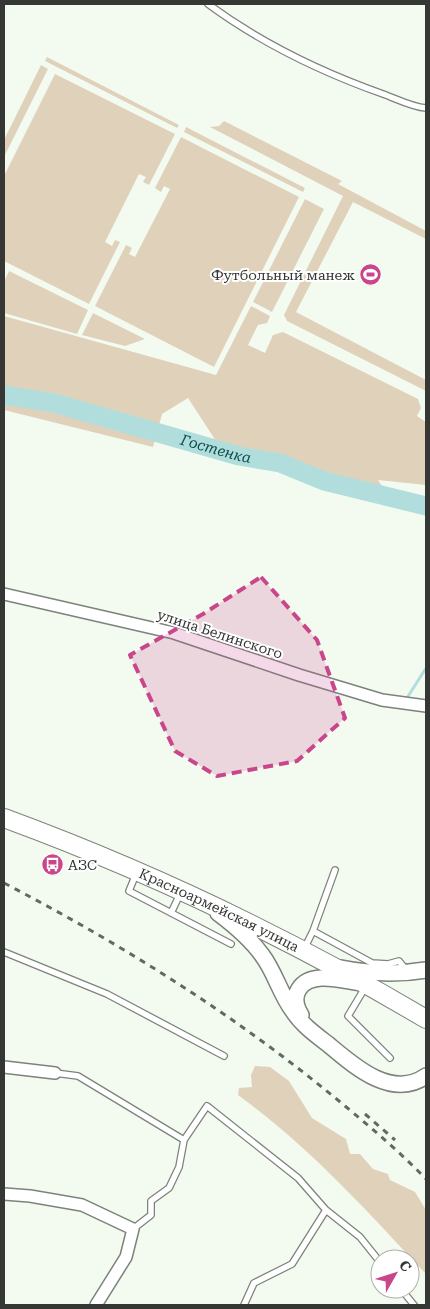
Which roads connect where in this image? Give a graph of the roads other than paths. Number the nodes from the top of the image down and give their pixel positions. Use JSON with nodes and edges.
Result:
{"nodes":[{"id":1,"x":208,"y":4,"type":"edge"},
{"id":2,"x":426,"y":108,"type":"edge"},
{"id":3,"x":4,"y":594,"type":"edge"},
{"id":4,"x":426,"y":706,"type":"edge"},
{"id":5,"x":4,"y":818,"type":"edge"},
{"id":6,"x":335,"y":870,"type":"dead end"},
{"id":7,"x":136,"y":872,"type":"junction"},
{"id":8,"x":187,"y":893,"type":"junction"},
{"id":9,"x":171,"y":913,"type":"junction"},
{"id":10,"x":313,"y":931,"type":"junction"},
{"id":11,"x":231,"y":944,"type":"dead end"},
{"id":12,"x":304,"y":950,"type":"junction"},
{"id":13,"x":4,"y":952,"type":"edge"},
{"id":14,"x":333,"y":966,"type":"junction"},
{"id":15,"x":426,"y":970,"type":"edge"},
{"id":16,"x":408,"y":973,"type":"junction"},
{"id":17,"x":367,"y":984,"type":"junction"},
{"id":18,"x":426,"y":1019,"type":"edge"},
{"id":19,"x":318,"y":1036,"type":"junction"},
{"id":20,"x":224,"y":1056,"type":"dead end"},
{"id":21,"x":390,"y":1058,"type":"dead end"},
{"id":22,"x":4,"y":1067,"type":"edge"},
{"id":23,"x":55,"y":1073,"type":"joint"},
{"id":24,"x":426,"y":1076,"type":"edge"},
{"id":25,"x":184,"y":1140,"type":"junction"},
{"id":26,"x":4,"y":1194,"type":"edge"},
{"id":27,"x":326,"y":1210,"type":"junction"},
{"id":28,"x":133,"y":1229,"type":"junction"},
{"id":29,"x":370,"y":1250,"type":"edge"},
{"id":30,"x":96,"y":1305,"type":"edge"},
{"id":31,"x":244,"y":1305,"type":"edge"}],
"edges":[{"from":1,"to":2,"type":"lane"},
{"from":3,"to":4,"type":"street","name":"улица Белинского"},
{"from":5,"to":7,"type":"main road","name":"Красноармейская улица"},
{"from":6,"to":10,"type":"lane"},
{"from":7,"to":8,"type":"main road","name":"Красноармейская улица"},
{"from":7,"to":9,"type":"lane"},
{"from":8,"to":9,"type":"lane"},
{"from":8,"to":12,"type":"main road","name":"Красноармейская улица"},
{"from":8,"to":19,"type":"main road"},
{"from":9,"to":11,"type":"lane"},
{"from":10,"to":12,"type":"lane"},
{"from":10,"to":16,"type":"lane"},
{"from":12,"to":14,"type":"main road","name":"Красноармейская улица"},
{"from":13,"to":20,"type":"lane"},
{"from":14,"to":16,"type":"main road"},
{"from":14,"to":17,"type":"main road","name":"Красноармейская улица"},
{"from":15,"to":16,"type":"main road"},
{"from":17,"to":18,"type":"main road","name":"Красноармейская улица"},
{"from":17,"to":19,"type":"main road"},
{"from":17,"to":21,"type":"lane"},
{"from":19,"to":24,"type":"main road"},
{"from":22,"to":23,"type":"street"},
{"from":23,"to":25,"type":"lane"},
{"from":25,"to":27,"type":"lane"},
{"from":25,"to":28,"type":"lane"},
{"from":26,"to":28,"type":"street"},
{"from":27,"to":29,"type":"lane"},
{"from":27,"to":31,"type":"lane"},
{"from":28,"to":30,"type":"street"}]}
